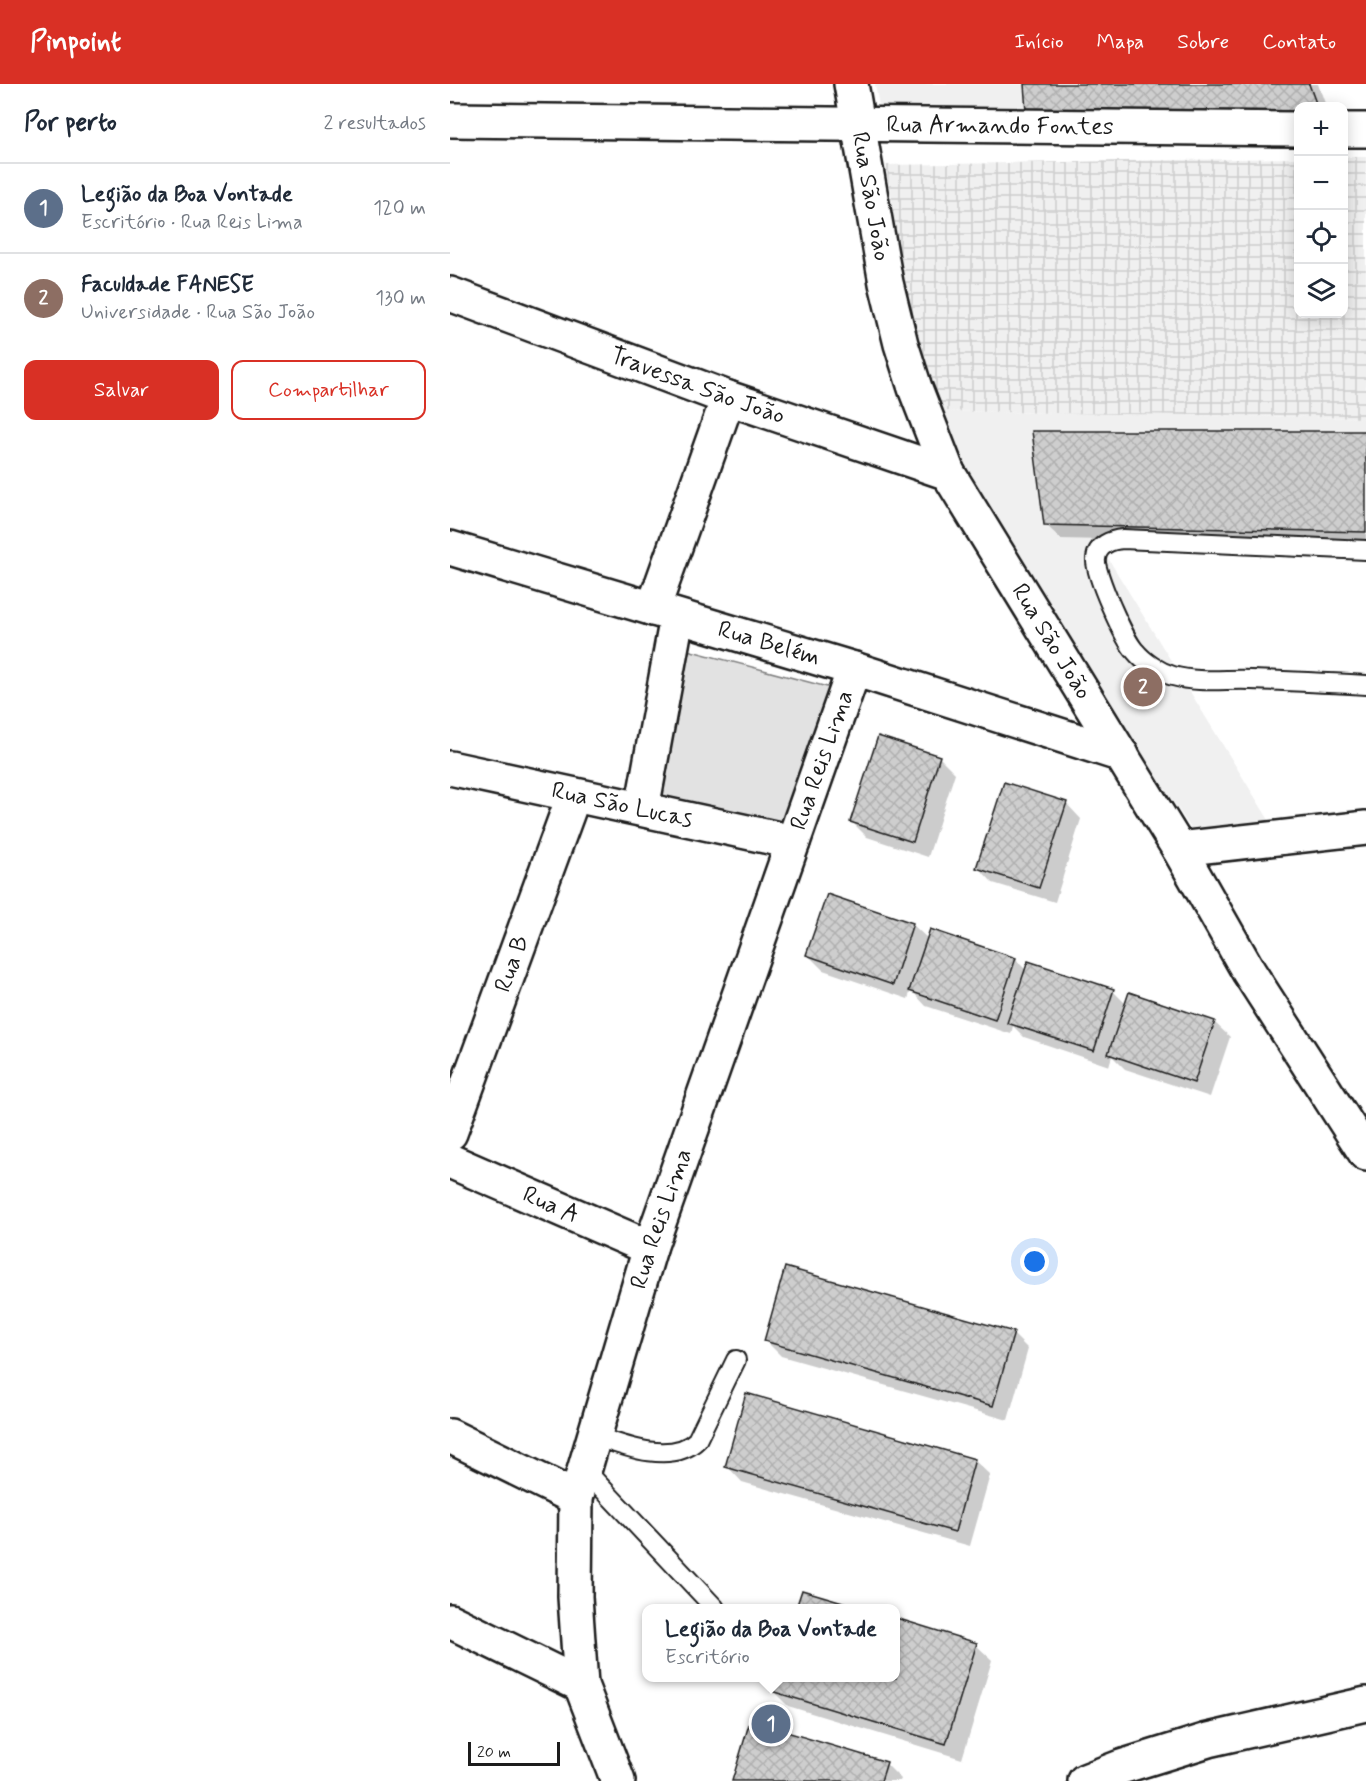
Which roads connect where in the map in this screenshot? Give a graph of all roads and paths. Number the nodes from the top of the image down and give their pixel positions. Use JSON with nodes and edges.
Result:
{"nodes":[{"id":1,"x":851,"y":84,"type":"edge"},
{"id":2,"x":450,"y":120,"type":"edge"},
{"id":3,"x":859,"y":124,"type":"junction"},
{"id":4,"x":1294,"y":129,"type":"edge"},
{"id":5,"x":1348,"y":130,"type":"edge"},
{"id":6,"x":1366,"y":130,"type":"edge"},
{"id":7,"x":450,"y":294,"type":"edge"},
{"id":8,"x":728,"y":398,"type":"junction"},
{"id":9,"x":948,"y":472,"type":"junction"},
{"id":10,"x":450,"y":548,"type":"edge"},
{"id":11,"x":1366,"y":550,"type":"edge"},
{"id":12,"x":665,"y":613,"type":"junction"},
{"id":13,"x":854,"y":669,"type":"junction"},
{"id":14,"x":1366,"y":685,"type":"edge"},
{"id":15,"x":1122,"y":755,"type":"junction"},
{"id":16,"x":450,"y":768,"type":"edge"},
{"id":17,"x":574,"y":795,"type":"junction"},
{"id":18,"x":642,"y":809,"type":"junction"},
{"id":19,"x":1366,"y":828,"type":"edge"},
{"id":20,"x":793,"y":842,"type":"junction"},
{"id":21,"x":1179,"y":849,"type":"junction"},
{"id":22,"x":450,"y":1133,"type":"edge"},
{"id":23,"x":1366,"y":1154,"type":"edge"},
{"id":24,"x":450,"y":1161,"type":"edge"},
{"id":25,"x":650,"y":1248,"type":"junction"},
{"id":26,"x":736,"y":1360,"type":"dead end"},
{"id":27,"x":450,"y":1436,"type":"edge"},
{"id":28,"x":595,"y":1436,"type":"junction"},
{"id":29,"x":580,"y":1484,"type":"junction"},
{"id":30,"x":711,"y":1604,"type":"edge"},
{"id":31,"x":450,"y":1621,"type":"edge"},
{"id":32,"x":581,"y":1684,"type":"junction"},
{"id":33,"x":1366,"y":1704,"type":"edge"},
{"id":34,"x":618,"y":1781,"type":"edge"},
{"id":35,"x":1085,"y":1781,"type":"edge"}],
"edges":[{"from":1,"to":3,"type":"street","name":"Rua São João"},
{"from":2,"to":3,"type":"street","name":"Rua Armando Fontes"},
{"from":3,"to":4,"type":"street","name":"Rua Armando Fontes"},
{"from":3,"to":9,"type":"street","name":"Rua São João"},
{"from":5,"to":6,"type":"street"},
{"from":7,"to":8,"type":"street","name":"Travessa São João"},
{"from":8,"to":9,"type":"street","name":"Travessa São João"},
{"from":8,"to":12,"type":"street"},
{"from":9,"to":15,"type":"street","name":"Rua São João"},
{"from":10,"to":12,"type":"street","name":"Rua Belém"},
{"from":11,"to":14,"type":"lane"},
{"from":12,"to":13,"type":"street","name":"Rua Belém"},
{"from":12,"to":18,"type":"street"},
{"from":13,"to":15,"type":"street","name":"Rua Belém"},
{"from":13,"to":20,"type":"street","name":"Rua Reis Lima"},
{"from":15,"to":21,"type":"street","name":"Rua São João"},
{"from":16,"to":17,"type":"street","name":"Rua São Lucas"},
{"from":17,"to":18,"type":"street","name":"Rua São Lucas"},
{"from":17,"to":22,"type":"street","name":"Rua B"},
{"from":18,"to":20,"type":"street","name":"Rua São Lucas"},
{"from":19,"to":21,"type":"street"},
{"from":20,"to":25,"type":"street","name":"Rua Reis Lima"},
{"from":21,"to":23,"type":"street","name":"Rua São João"},
{"from":24,"to":25,"type":"street","name":"Rua A"},
{"from":25,"to":28,"type":"street","name":"Rua Reis Lima"},
{"from":26,"to":28,"type":"lane"},
{"from":27,"to":29,"type":"street"},
{"from":28,"to":29,"type":"street","name":"Rua Reis Lima"},
{"from":29,"to":30,"type":"lane"},
{"from":29,"to":32,"type":"street","name":"Rua Reis Lima"},
{"from":31,"to":32,"type":"street"},
{"from":32,"to":34,"type":"street","name":"Rua Reis Lima"},
{"from":33,"to":35,"type":"street"}]}
